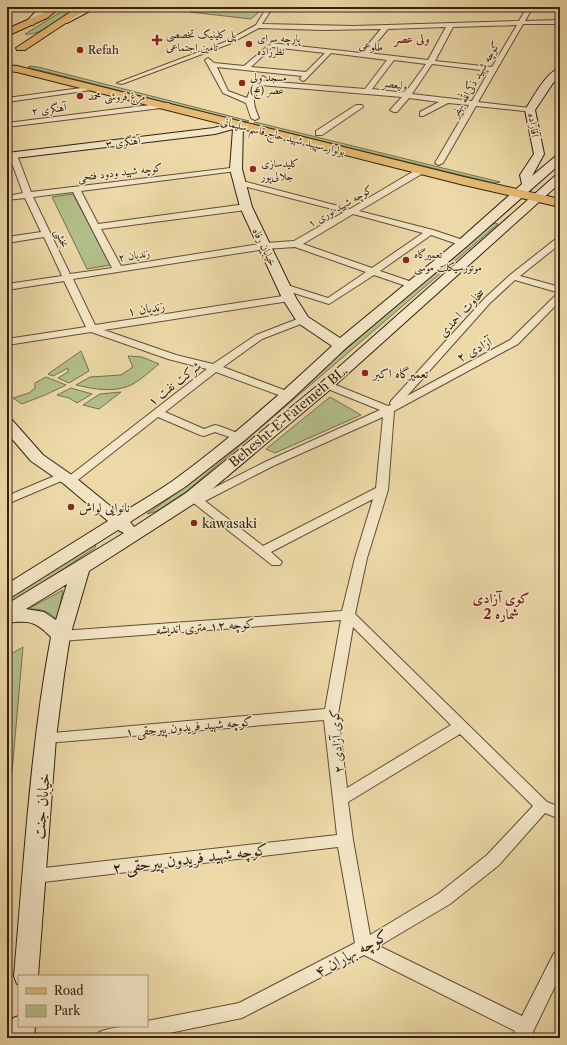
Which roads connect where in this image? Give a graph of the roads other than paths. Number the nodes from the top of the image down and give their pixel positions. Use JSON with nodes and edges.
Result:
{"nodes":[{"id":1,"x":42,"y":7,"type":"edge"},
{"id":2,"x":56,"y":7,"type":"edge"},
{"id":3,"x":85,"y":7,"type":"edge"},
{"id":4,"x":93,"y":7,"type":"edge"},
{"id":5,"x":270,"y":7,"type":"edge"},
{"id":6,"x":530,"y":7,"type":"edge"},
{"id":7,"x":64,"y":21,"type":"junction"},
{"id":8,"x":560,"y":22,"type":"edge"},
{"id":9,"x":30,"y":23,"type":"junction"},
{"id":10,"x":521,"y":23,"type":"junction"},
{"id":11,"x":451,"y":24,"type":"junction"},
{"id":12,"x":258,"y":26,"type":"junction"},
{"id":13,"x":386,"y":28,"type":"junction"},
{"id":14,"x":11,"y":31,"type":"edge"},
{"id":15,"x":39,"y":35,"type":"junction"},
{"id":16,"x":7,"y":40,"type":"edge"},
{"id":17,"x":330,"y":51,"type":"junction"},
{"id":18,"x":201,"y":52,"type":"junction"},
{"id":19,"x":363,"y":55,"type":"junction"},
{"id":20,"x":392,"y":58,"type":"junction"},
{"id":21,"x":17,"y":61,"type":"edge"},
{"id":22,"x":432,"y":62,"type":"junction"},
{"id":23,"x":212,"y":66,"type":"junction"},
{"id":24,"x":246,"y":68,"type":"junction"},
{"id":25,"x":493,"y":69,"type":"junction"},
{"id":26,"x":271,"y":70,"type":"junction"},
{"id":27,"x":560,"y":71,"type":"edge"},
{"id":28,"x":307,"y":74,"type":"junction"},
{"id":29,"x":97,"y":83,"type":"junction"},
{"id":30,"x":120,"y":83,"type":"junction"},
{"id":31,"x":257,"y":83,"type":"junction"},
{"id":32,"x":298,"y":85,"type":"junction"},
{"id":33,"x":367,"y":92,"type":"junction"},
{"id":34,"x":408,"y":96,"type":"junction"},
{"id":35,"x":7,"y":100,"type":"edge"},
{"id":36,"x":445,"y":101,"type":"junction"},
{"id":37,"x":248,"y":102,"type":"junction"},
{"id":38,"x":474,"y":104,"type":"junction"},
{"id":39,"x":166,"y":105,"type":"junction"},
{"id":40,"x":358,"y":107,"type":"dead end"},
{"id":41,"x":394,"y":110,"type":"dead end"},
{"id":42,"x":530,"y":110,"type":"junction"},
{"id":43,"x":423,"y":114,"type":"dead end"},
{"id":44,"x":255,"y":118,"type":"junction"},
{"id":45,"x":238,"y":124,"type":"junction"},
{"id":46,"x":7,"y":125,"type":"edge"},
{"id":47,"x":319,"y":133,"type":"junction"},
{"id":48,"x":379,"y":148,"type":"dead end"},
{"id":49,"x":10,"y":156,"type":"edge"},
{"id":50,"x":560,"y":158,"type":"edge"},
{"id":51,"x":439,"y":163,"type":"junction"},
{"id":52,"x":423,"y":165,"type":"junction"},
{"id":53,"x":454,"y":167,"type":"dead end"},
{"id":54,"x":236,"y":169,"type":"junction"},
{"id":55,"x":477,"y":172,"type":"dead end"},
{"id":56,"x":560,"y":177,"type":"edge"},
{"id":57,"x":239,"y":182,"type":"junction"},
{"id":58,"x":76,"y":189,"type":"junction"},
{"id":59,"x":523,"y":189,"type":"junction"},
{"id":60,"x":541,"y":193,"type":"junction"},
{"id":61,"x":560,"y":193,"type":"edge"},
{"id":62,"x":28,"y":195,"type":"junction"},
{"id":63,"x":7,"y":198,"type":"edge"},
{"id":64,"x":560,"y":203,"type":"edge"},
{"id":65,"x":246,"y":207,"type":"junction"},
{"id":66,"x":351,"y":212,"type":"junction"},
{"id":67,"x":96,"y":227,"type":"junction"},
{"id":68,"x":430,"y":232,"type":"junction"},
{"id":69,"x":47,"y":234,"type":"junction"},
{"id":70,"x":7,"y":240,"type":"edge"},
{"id":71,"x":560,"y":240,"type":"edge"},
{"id":72,"x":463,"y":242,"type":"junction"},
{"id":73,"x":296,"y":244,"type":"junction"},
{"id":74,"x":266,"y":246,"type":"junction"},
{"id":75,"x":118,"y":270,"type":"junction"},
{"id":76,"x":372,"y":271,"type":"junction"},
{"id":77,"x":68,"y":278,"type":"junction"},
{"id":78,"x":513,"y":278,"type":"junction"},
{"id":79,"x":412,"y":285,"type":"junction"},
{"id":80,"x":7,"y":287,"type":"edge"},
{"id":81,"x":560,"y":290,"type":"edge"},
{"id":82,"x":287,"y":292,"type":"junction"},
{"id":83,"x":560,"y":296,"type":"edge"},
{"id":84,"x":303,"y":320,"type":"junction"},
{"id":85,"x":92,"y":329,"type":"junction"},
{"id":86,"x":7,"y":342,"type":"edge"},
{"id":87,"x":341,"y":345,"type":"junction"},
{"id":88,"x":215,"y":368,"type":"junction"},
{"id":89,"x":327,"y":385,"type":"junction"},
{"id":90,"x":288,"y":395,"type":"junction"},
{"id":91,"x":389,"y":410,"type":"junction"},
{"id":92,"x":157,"y":413,"type":"junction"},
{"id":93,"x":9,"y":428,"type":"edge"},
{"id":94,"x":239,"y":437,"type":"junction"},
{"id":95,"x":67,"y":478,"type":"junction"},
{"id":96,"x":382,"y":490,"type":"junction"},
{"id":97,"x":194,"y":499,"type":"junction"},
{"id":98,"x":7,"y":500,"type":"edge"},
{"id":99,"x":117,"y":522,"type":"junction"},
{"id":100,"x":134,"y":534,"type":"junction"},
{"id":101,"x":262,"y":551,"type":"junction"},
{"id":102,"x":276,"y":562,"type":"dead end"},
{"id":103,"x":81,"y":568,"type":"junction"},
{"id":104,"x":7,"y":592,"type":"edge"},
{"id":105,"x":7,"y":612,"type":"edge"},
{"id":106,"x":348,"y":615,"type":"junction"},
{"id":107,"x":7,"y":617,"type":"edge"},
{"id":108,"x":61,"y":636,"type":"junction"},
{"id":109,"x":331,"y":714,"type":"junction"},
{"id":110,"x":461,"y":726,"type":"junction"},
{"id":111,"x":46,"y":738,"type":"junction"},
{"id":112,"x":340,"y":800,"type":"junction"},
{"id":113,"x":542,"y":806,"type":"junction"},
{"id":114,"x":560,"y":813,"type":"edge"},
{"id":115,"x":345,"y":840,"type":"junction"},
{"id":116,"x":35,"y":876,"type":"junction"},
{"id":117,"x":364,"y":947,"type":"junction"},
{"id":118,"x":560,"y":958,"type":"edge"},
{"id":119,"x":26,"y":975,"type":"edge"},
{"id":120,"x":22,"y":1027,"type":"edge"},
{"id":121,"x":523,"y":1032,"type":"edge"},
{"id":122,"x":21,"y":1038,"type":"edge"},
{"id":123,"x":105,"y":1038,"type":"edge"}],
"edges":[{"from":1,"to":9,"type":"main road"},
{"from":2,"to":9,"type":"main road"},
{"from":3,"to":7,"type":"main road"},
{"from":4,"to":7,"type":"main road"},
{"from":5,"to":12,"type":"street"},
{"from":6,"to":10,"type":"street","name":"کوچه شهید ذکی‌الله بهفر"},
{"from":7,"to":15,"type":"main road"},
{"from":8,"to":10,"type":"street"},
{"from":9,"to":14,"type":"main road"},
{"from":10,"to":11,"type":"street"},
{"from":10,"to":25,"type":"street","name":"کوچه شهید ذکی‌الله بهفر"},
{"from":11,"to":13,"type":"street"},
{"from":11,"to":22,"type":"street"},
{"from":12,"to":13,"type":"street"},
{"from":12,"to":18,"type":"street"},
{"from":13,"to":19,"type":"street"},
{"from":14,"to":15,"type":"main road"},
{"from":15,"to":21,"type":"main road"},
{"from":16,"to":21,"type":"main road","name":"بولوار سپهبد شهید حاج قاسم سلیمانی"},
{"from":17,"to":19,"type":"street","name":"طلوعی"},
{"from":17,"to":24,"type":"street","name":"طلوعی"},
{"from":17,"to":28,"type":"street"},
{"from":18,"to":23,"type":"street"},
{"from":18,"to":30,"type":"street"},
{"from":19,"to":20,"type":"street","name":"طلوعی"},
{"from":20,"to":22,"type":"street","name":"طلوعی"},
{"from":20,"to":33,"type":"street"},
{"from":21,"to":29,"type":"main road","name":"بولوار سپهبد شهید حاج قاسم سلیمانی"},
{"from":22,"to":25,"type":"street","name":"طلوعی"},
{"from":22,"to":34,"type":"street"},
{"from":23,"to":24,"type":"street"},
{"from":23,"to":37,"type":"street"},
{"from":24,"to":26,"type":"street"},
{"from":25,"to":38,"type":"street","name":"کوچه شهید ذکی‌الله بهفر"},
{"from":26,"to":28,"type":"street"},
{"from":26,"to":31,"type":"street"},
{"from":27,"to":42,"type":"main road","name":"آقازاده"},
{"from":28,"to":32,"type":"street"},
{"from":29,"to":30,"type":"main road","name":"بولوار سپهبد شهید حاج قاسم سلیمانی"},
{"from":29,"to":35,"type":"street"},
{"from":29,"to":39,"type":"main road","name":"بولوار سپهبد شهید حاج قاسم سلیمانی"},
{"from":30,"to":44,"type":"main road","name":"بولوار سپهبد شهید حاج قاسم سلیمانی"},
{"from":31,"to":32,"type":"street","name":"ولیعصر"},
{"from":31,"to":37,"type":"street"},
{"from":32,"to":33,"type":"street","name":"ولیعصر"},
{"from":33,"to":34,"type":"street","name":"ولیعصر"},
{"from":34,"to":36,"type":"street","name":"ولیعصر"},
{"from":34,"to":41,"type":"street"},
{"from":36,"to":38,"type":"street","name":"ولیعصر"},
{"from":36,"to":43,"type":"street"},
{"from":37,"to":44,"type":"street"},
{"from":38,"to":42,"type":"street","name":"ولیعصر"},
{"from":38,"to":51,"type":"street","name":"کوچه شهید ذکی‌الله بهفر"},
{"from":39,"to":45,"type":"main road","name":"بولوار سپهبد شهید حاج قاسم سلیمانی"},
{"from":39,"to":46,"type":"street","name":"آهنگری ۲"},
{"from":40,"to":47,"type":"street"},
{"from":42,"to":59,"type":"main road","name":"آقازاده"},
{"from":44,"to":47,"type":"main road","name":"بولوار سپهبد شهید حاج قاسم سلیمانی"},
{"from":45,"to":49,"type":"main road","name":"آهنگری ۳"},
{"from":45,"to":52,"type":"main road","name":"بولوار سپهبد شهید حاج قاسم سلیمانی"},
{"from":45,"to":54,"type":"main road","name":"خیابان رفاه"},
{"from":47,"to":48,"type":"main road","name":"بولوار سپهبد شهید حاج قاسم سلیمانی"},
{"from":49,"to":62,"type":"street","name":"بخشی"},
{"from":50,"to":59,"type":"main road","name":"Behesht-E-Fatemeh BL."},
{"from":51,"to":52,"type":"main road","name":"بولوار سپهبد شهید حاج قاسم سلیمانی"},
{"from":51,"to":53,"type":"main road","name":"بولوار سپهبد شهید حاج قاسم سلیمانی"},
{"from":52,"to":59,"type":"main road","name":"بولوار سپهبد شهید حاج قاسم سلیمانی"},
{"from":52,"to":66,"type":"street","name":"کوچه شهید نوری ۱"},
{"from":54,"to":57,"type":"main road","name":"خیابان رفاه"},
{"from":54,"to":58,"type":"street","name":"کوچه شهید ودود فتحی"},
{"from":55,"to":59,"type":"main road","name":"بولوار سپهبد شهید حاج قاسم سلیمانی"},
{"from":56,"to":60,"type":"main road","name":"Behesht-E-Fatemeh BL."},
{"from":57,"to":65,"type":"main road","name":"خیابان رفاه"},
{"from":57,"to":66,"type":"street"},
{"from":58,"to":62,"type":"street","name":"کوچه شهید ودود فتحی"},
{"from":58,"to":67,"type":"street"},
{"from":59,"to":60,"type":"main road","name":"بولوار سپهبد شهید حاج قاسم سلیمانی"},
{"from":59,"to":72,"type":"main road","name":"Behesht-E-Fatemeh BL."},
{"from":60,"to":61,"type":"main road","name":"بولوار سپهبد شهید حاج قاسم سلیمانی"},
{"from":60,"to":64,"type":"main road","name":"بولوار سپهبد شهید حاج قاسم سلیمانی"},
{"from":60,"to":89,"type":"main road","name":"Behesht-E-Fatemeh BL."},
{"from":62,"to":63,"type":"street","name":"کوچه شهید ودود فتحی"},
{"from":62,"to":69,"type":"street","name":"بخشی"},
{"from":65,"to":67,"type":"street"},
{"from":65,"to":74,"type":"main road","name":"خیابان رفاه"},
{"from":66,"to":68,"type":"street"},
{"from":66,"to":73,"type":"street","name":"کوچه شهید نوری ۱"},
{"from":67,"to":75,"type":"street"},
{"from":68,"to":72,"type":"street"},
{"from":68,"to":76,"type":"street"},
{"from":69,"to":70,"type":"street"},
{"from":69,"to":77,"type":"street","name":"بخشی"},
{"from":71,"to":78,"type":"street","name":"سخاوت احمدی"},
{"from":72,"to":79,"type":"main road","name":"Behesht-E-Fatemeh BL."},
{"from":73,"to":74,"type":"street","name":"کوچه شهید نوری ۱"},
{"from":73,"to":76,"type":"street"},
{"from":74,"to":75,"type":"street","name":"زندیان ۲"},
{"from":74,"to":82,"type":"main road","name":"خیابان رفاه"},
{"from":75,"to":77,"type":"street","name":"زندیان ۲"},
{"from":76,"to":79,"type":"street"},
{"from":76,"to":82,"type":"street"},
{"from":77,"to":80,"type":"street","name":"زندیان ۲"},
{"from":77,"to":85,"type":"street","name":"بخشی"},
{"from":78,"to":81,"type":"street"},
{"from":78,"to":91,"type":"street","name":"سخاوت احمدی"},
{"from":79,"to":87,"type":"main road","name":"Behesht-E-Fatemeh BL."},
{"from":82,"to":84,"type":"main road","name":"خیابان رفاه"},
{"from":82,"to":85,"type":"street","name":"زندیان ۱"},
{"from":83,"to":91,"type":"street","name":"آزادی ۲"},
{"from":84,"to":87,"type":"main road","name":"خیابان رفاه"},
{"from":84,"to":88,"type":"street","name":"شرکت نفت ۱"},
{"from":85,"to":86,"type":"street","name":"زندیان ۱"},
{"from":85,"to":88,"type":"street"},
{"from":87,"to":90,"type":"main road","name":"Behesht-E-Fatemeh BL."},
{"from":88,"to":90,"type":"street"},
{"from":88,"to":92,"type":"street","name":"شرکت نفت ۱"},
{"from":89,"to":91,"type":"street"},
{"from":89,"to":97,"type":"main road","name":"Behesht-E-Fatemeh BL."},
{"from":90,"to":94,"type":"main road","name":"Behesht-E-Fatemeh BL."},
{"from":91,"to":96,"type":"street","name":"کوی آزادی ۲"},
{"from":91,"to":97,"type":"street","name":"آزادی ۲"},
{"from":92,"to":94,"type":"street"},
{"from":92,"to":95,"type":"street","name":"شرکت نفت ۱"},
{"from":93,"to":95,"type":"main road"},
{"from":94,"to":99,"type":"main road","name":"Behesht-E-Fatemeh BL."},
{"from":95,"to":98,"type":"street","name":"شرکت نفت ۱"},
{"from":95,"to":99,"type":"main road"},
{"from":96,"to":101,"type":"street"},
{"from":96,"to":106,"type":"street","name":"کوی آزادی ۲"},
{"from":97,"to":100,"type":"main road","name":"Behesht-E-Fatemeh BL."},
{"from":97,"to":101,"type":"street"},
{"from":99,"to":100,"type":"main road"},
{"from":99,"to":104,"type":"main road","name":"Behesht-E-Fatemeh BL."},
{"from":100,"to":103,"type":"main road","name":"Behesht-E-Fatemeh BL."},
{"from":101,"to":102,"type":"street"},
{"from":103,"to":105,"type":"main road","name":"Behesht-E-Fatemeh BL."},
{"from":103,"to":108,"type":"main road","name":"خیابان جنت"},
{"from":106,"to":108,"type":"street","name":"کوچه ۱۲ متری اندیشه"},
{"from":106,"to":109,"type":"street","name":"کوی آزادی ۲"},
{"from":106,"to":110,"type":"street"},
{"from":107,"to":108,"type":"main road"},
{"from":108,"to":111,"type":"main road","name":"خیابان جنت"},
{"from":109,"to":111,"type":"street","name":"کوچه شهید فریدون پیرحقی ۱"},
{"from":109,"to":112,"type":"street","name":"کوی آزادی ۲"},
{"from":110,"to":112,"type":"street"},
{"from":110,"to":113,"type":"street"},
{"from":111,"to":116,"type":"main road","name":"خیابان جنت"},
{"from":112,"to":115,"type":"street","name":"کوی آزادی ۲"},
{"from":113,"to":114,"type":"street"},
{"from":113,"to":117,"type":"street","name":"کوچه بهاران ۴"},
{"from":115,"to":116,"type":"street","name":"کوچه شهید فریدون پیرحقی ۲"},
{"from":115,"to":117,"type":"street","name":"کوی آزادی ۲"},
{"from":116,"to":119,"type":"main road","name":"خیابان جنت"},
{"from":117,"to":121,"type":"street"},
{"from":117,"to":123,"type":"street","name":"کوچه بهاران ۴"},
{"from":118,"to":121,"type":"street"},
{"from":120,"to":122,"type":"main road"}]}
